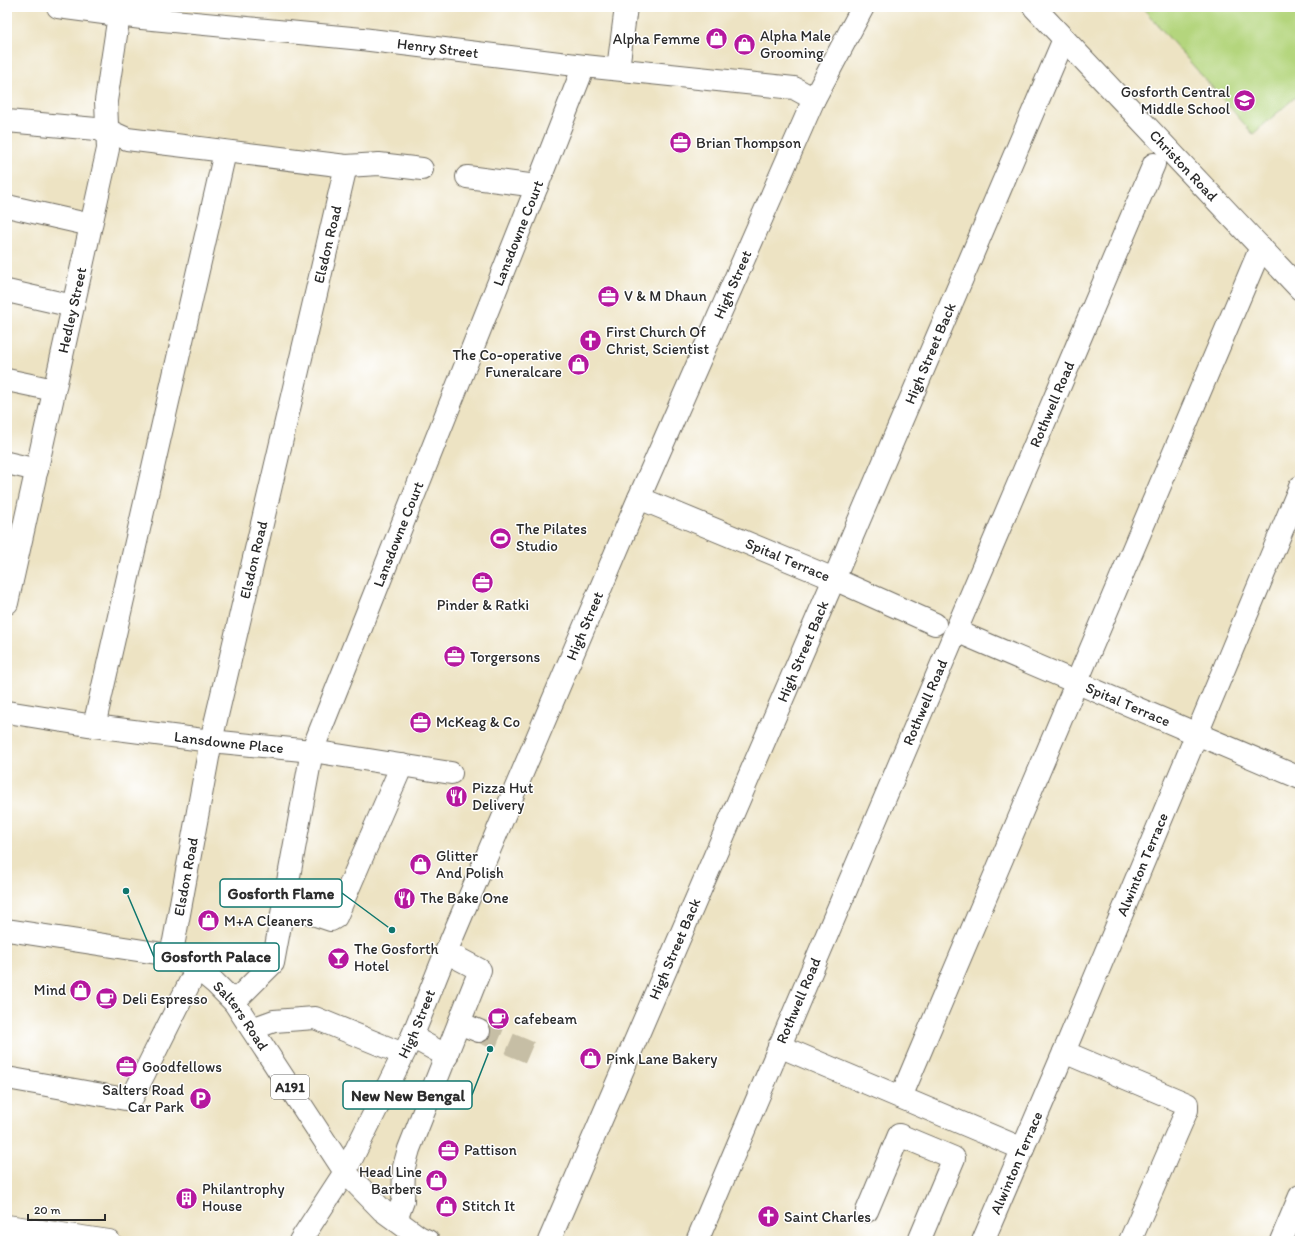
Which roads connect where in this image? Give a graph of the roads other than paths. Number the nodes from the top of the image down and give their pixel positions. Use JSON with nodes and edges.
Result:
{"nodes":[{"id":1,"x":58,"y":7,"type":"edge"},
{"id":2,"x":626,"y":7,"type":"edge"},
{"id":3,"x":863,"y":7,"type":"edge"},
{"id":4,"x":1034,"y":7,"type":"edge"},
{"id":5,"x":143,"y":12,"type":"edge"},
{"id":6,"x":119,"y":15,"type":"junction"},
{"id":7,"x":1064,"y":39,"type":"junction"},
{"id":8,"x":584,"y":66,"type":"junction"},
{"id":9,"x":618,"y":69,"type":"junction"},
{"id":10,"x":814,"y":99,"type":"junction"},
{"id":11,"x":7,"y":121,"type":"edge"},
{"id":12,"x":107,"y":130,"type":"junction"},
{"id":13,"x":225,"y":152,"type":"junction"},
{"id":14,"x":1154,"y":164,"type":"dead end"},
{"id":15,"x":346,"y":166,"type":"junction"},
{"id":16,"x":422,"y":169,"type":"dead end"},
{"id":17,"x":467,"y":177,"type":"dead end"},
{"id":18,"x":538,"y":186,"type":"junction"},
{"id":19,"x":7,"y":206,"type":"edge"},
{"id":20,"x":91,"y":225,"type":"junction"},
{"id":21,"x":1261,"y":248,"type":"junction"},
{"id":22,"x":1292,"y":268,"type":"edge"},
{"id":23,"x":1300,"y":289,"type":"edge"},
{"id":24,"x":7,"y":291,"type":"edge"},
{"id":25,"x":73,"y":306,"type":"junction"},
{"id":26,"x":7,"y":380,"type":"edge"},
{"id":27,"x":54,"y":390,"type":"junction"},
{"id":28,"x":7,"y":463,"type":"edge"},
{"id":29,"x":37,"y":470,"type":"junction"},
{"id":30,"x":1300,"y":487,"type":"edge"},
{"id":31,"x":639,"y":498,"type":"junction"},
{"id":32,"x":13,"y":553,"type":"edge"},
{"id":33,"x":834,"y":579,"type":"junction"},
{"id":34,"x":7,"y":603,"type":"edge"},
{"id":35,"x":935,"y":624,"type":"dead end"},
{"id":36,"x":956,"y":632,"type":"junction"},
{"id":37,"x":1076,"y":683,"type":"junction"},
{"id":38,"x":7,"y":712,"type":"edge"},
{"id":39,"x":94,"y":726,"type":"junction"},
{"id":40,"x":1197,"y":734,"type":"junction"},
{"id":41,"x":211,"y":741,"type":"junction"},
{"id":42,"x":312,"y":751,"type":"junction"},
{"id":43,"x":402,"y":765,"type":"junction"},
{"id":44,"x":451,"y":772,"type":"dead end"},
{"id":45,"x":1300,"y":778,"type":"edge"},
{"id":46,"x":283,"y":904,"type":"junction"},
{"id":47,"x":7,"y":930,"type":"edge"},
{"id":48,"x":446,"y":952,"type":"junction"},
{"id":49,"x":170,"y":955,"type":"junction"},
{"id":50,"x":197,"y":968,"type":"junction"},
{"id":51,"x":234,"y":1002,"type":"junction"},
{"id":52,"x":252,"y":1029,"type":"junction"},
{"id":53,"x":407,"y":1046,"type":"junction"},
{"id":54,"x":779,"y":1046,"type":"junction"},
{"id":55,"x":1064,"y":1052,"type":"junction"},
{"id":56,"x":447,"y":1056,"type":"junction"},
{"id":57,"x":7,"y":1078,"type":"edge"},
{"id":58,"x":901,"y":1097,"type":"junction"},
{"id":59,"x":1023,"y":1149,"type":"junction"},
{"id":60,"x":345,"y":1172,"type":"junction"},
{"id":61,"x":1300,"y":1196,"type":"edge"},
{"id":62,"x":867,"y":1211,"type":"dead end"},
{"id":63,"x":396,"y":1220,"type":"junction"},
{"id":64,"x":7,"y":1226,"type":"edge"},
{"id":65,"x":421,"y":1240,"type":"edge"},
{"id":66,"x":109,"y":1241,"type":"edge"},
{"id":67,"x":300,"y":1241,"type":"edge"},
{"id":68,"x":549,"y":1241,"type":"edge"},
{"id":69,"x":697,"y":1241,"type":"edge"},
{"id":70,"x":919,"y":1241,"type":"edge"},
{"id":71,"x":983,"y":1241,"type":"edge"},
{"id":72,"x":1130,"y":1241,"type":"edge"},
{"id":73,"x":1281,"y":1241,"type":"edge"}],
"edges":[{"from":1,"to":6,"type":"street","name":"Henry Street"},
{"from":2,"to":9,"type":"street"},
{"from":3,"to":10,"type":"street","name":"High Street"},
{"from":4,"to":7,"type":"street","name":"Christon Road"},
{"from":5,"to":6,"type":"street","name":"Henry Street"},
{"from":5,"to":8,"type":"street","name":"Henry Street"},
{"from":6,"to":12,"type":"street","name":"Hedley Street"},
{"from":7,"to":21,"type":"street","name":"Christon Road"},
{"from":7,"to":33,"type":"street","name":"High Street Back"},
{"from":8,"to":9,"type":"street","name":"Henry Street"},
{"from":8,"to":18,"type":"street","name":"Lansdowne Court"},
{"from":9,"to":10,"type":"street","name":"Henry Street"},
{"from":10,"to":31,"type":"street","name":"High Street"},
{"from":11,"to":12,"type":"street"},
{"from":12,"to":13,"type":"street"},
{"from":12,"to":20,"type":"street","name":"Hedley Street"},
{"from":13,"to":15,"type":"street"},
{"from":13,"to":39,"type":"street"},
{"from":14,"to":36,"type":"street","name":"Rothwell Road"},
{"from":15,"to":16,"type":"street"},
{"from":15,"to":41,"type":"street","name":"Elsdon Road"},
{"from":17,"to":18,"type":"street"},
{"from":18,"to":42,"type":"street","name":"Lansdowne Court"},
{"from":19,"to":20,"type":"street"},
{"from":20,"to":25,"type":"street","name":"Hedley Street"},
{"from":21,"to":22,"type":"street","name":"Christon Road"},
{"from":21,"to":37,"type":"street"},
{"from":22,"to":23,"type":"street","name":"Christon Road"},
{"from":24,"to":25,"type":"street"},
{"from":25,"to":27,"type":"street","name":"Hedley Street"},
{"from":26,"to":27,"type":"street"},
{"from":27,"to":29,"type":"street","name":"Hedley Street"},
{"from":28,"to":29,"type":"street"},
{"from":29,"to":32,"type":"street","name":"Hedley Street"},
{"from":30,"to":40,"type":"street","name":"Alwinton Terrace"},
{"from":31,"to":33,"type":"street","name":"Spital Terrace"},
{"from":31,"to":48,"type":"street","name":"High Street"},
{"from":32,"to":34,"type":"street","name":"Hedley Street"},
{"from":33,"to":35,"type":"street","name":"Spital Terrace"},
{"from":33,"to":68,"type":"street","name":"High Street Back"},
{"from":36,"to":37,"type":"street","name":"Spital Terrace"},
{"from":36,"to":54,"type":"street","name":"Rothwell Road"},
{"from":37,"to":40,"type":"street","name":"Spital Terrace"},
{"from":37,"to":58,"type":"street"},
{"from":38,"to":39,"type":"street","name":"Lansdowne Place"},
{"from":39,"to":41,"type":"street","name":"Lansdowne Place"},
{"from":40,"to":45,"type":"street","name":"Spital Terrace"},
{"from":40,"to":55,"type":"street","name":"Alwinton Terrace"},
{"from":41,"to":42,"type":"street","name":"Lansdowne Place"},
{"from":41,"to":49,"type":"street","name":"Elsdon Road"},
{"from":42,"to":43,"type":"street","name":"Lansdowne Place"},
{"from":42,"to":46,"type":"street","name":"Lansdowne Court"},
{"from":43,"to":44,"type":"street","name":"Lansdowne Place"},
{"from":43,"to":46,"type":"street"},
{"from":46,"to":51,"type":"street","name":"Lansdowne Court"},
{"from":47,"to":49,"type":"street","name":"Salters Road","number":"A191"},
{"from":48,"to":53,"type":"street","name":"High Street"},
{"from":48,"to":56,"type":"street"},
{"from":49,"to":50,"type":"street","name":"Salters Road","number":"A191"},
{"from":50,"to":51,"type":"street","name":"Salters Road","number":"A191"},
{"from":50,"to":57,"type":"street"},
{"from":51,"to":52,"type":"street","name":"Salters Road","number":"A191"},
{"from":52,"to":53,"type":"street"},
{"from":52,"to":60,"type":"street","name":"Salters Road","number":"A191"},
{"from":53,"to":56,"type":"street"},
{"from":53,"to":60,"type":"street","name":"High Street"},
{"from":54,"to":58,"type":"street"},
{"from":54,"to":69,"type":"street","name":"Rothwell Road"},
{"from":55,"to":59,"type":"street","name":"Alwinton Terrace"},
{"from":55,"to":72,"type":"street"},
{"from":56,"to":63,"type":"street"},
{"from":58,"to":59,"type":"street"},
{"from":59,"to":71,"type":"street","name":"Alwinton Terrace"},
{"from":60,"to":63,"type":"street","number":"A191"},
{"from":60,"to":67,"type":"street","name":"High Street"},
{"from":61,"to":73,"type":"street"},
{"from":62,"to":70,"type":"street"},
{"from":63,"to":65,"type":"street","number":"A191"},
{"from":64,"to":66,"type":"street"}]}
